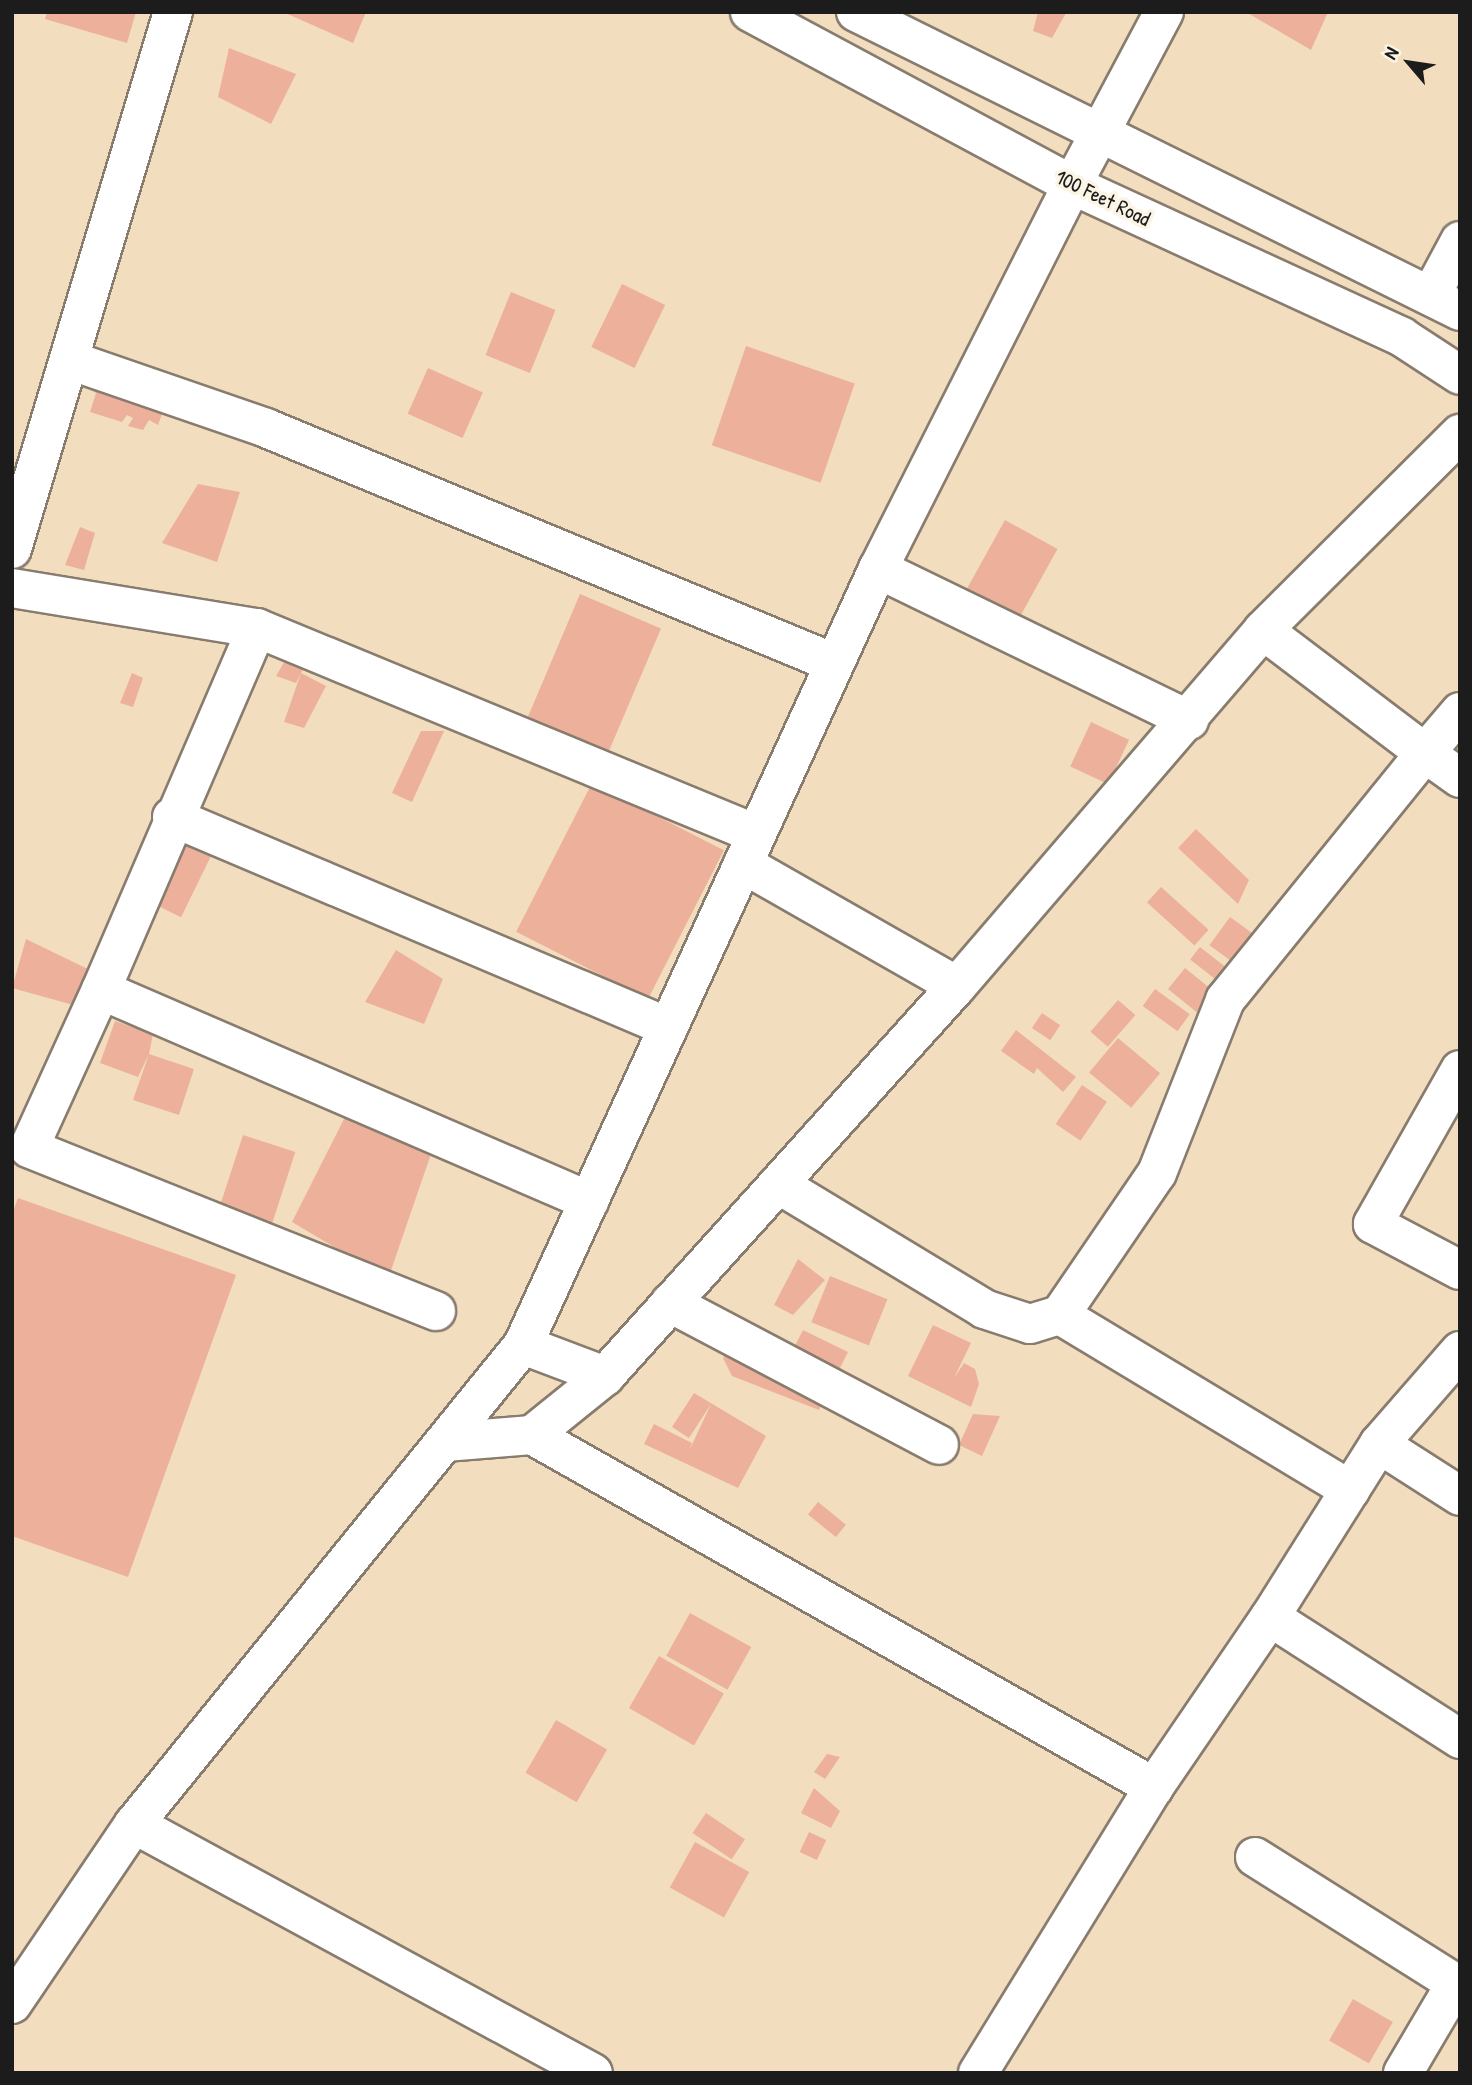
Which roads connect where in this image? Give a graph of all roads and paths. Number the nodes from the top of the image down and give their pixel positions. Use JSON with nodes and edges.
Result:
{"nodes":[{"id":1,"x":173,"y":12,"type":"edge"},
{"id":2,"x":750,"y":12,"type":"edge"},
{"id":3,"x":856,"y":12,"type":"edge"},
{"id":4,"x":1164,"y":12,"type":"edge"},
{"id":5,"x":1101,"y":136,"type":"junction"},
{"id":6,"x":1072,"y":185,"type":"junction"},
{"id":7,"x":1460,"y":241,"type":"edge"},
{"id":8,"x":1446,"y":302,"type":"edge"},
{"id":9,"x":69,"y":360,"type":"junction"},
{"id":10,"x":1460,"y":374,"type":"edge"},
{"id":11,"x":1460,"y":434,"type":"edge"},
{"id":12,"x":12,"y":548,"type":"edge"},
{"id":13,"x":878,"y":569,"type":"junction"},
{"id":14,"x":12,"y":588,"type":"edge"},
{"id":15,"x":257,"y":628,"type":"junction"},
{"id":16,"x":1263,"y":630,"type":"junction"},
{"id":17,"x":834,"y":663,"type":"junction"},
{"id":18,"x":1460,"y":712,"type":"edge"},
{"id":19,"x":1189,"y":720,"type":"junction"},
{"id":20,"x":1425,"y":753,"type":"junction"},
{"id":21,"x":1460,"y":778,"type":"edge"},
{"id":22,"x":172,"y":817,"type":"junction"},
{"id":23,"x":749,"y":849,"type":"junction"},
{"id":24,"x":957,"y":986,"type":"junction"},
{"id":25,"x":101,"y":989,"type":"junction"},
{"id":26,"x":668,"y":1027,"type":"junction"},
{"id":27,"x":1460,"y":1069,"type":"edge"},
{"id":28,"x":778,"y":1184,"type":"junction"},
{"id":29,"x":589,"y":1201,"type":"junction"},
{"id":30,"x":1460,"y":1270,"type":"edge"},
{"id":31,"x":670,"y":1303,"type":"junction"},
{"id":32,"x":436,"y":1311,"type":"dead end"},
{"id":33,"x":1060,"y":1315,"type":"junction"},
{"id":34,"x":523,"y":1345,"type":"junction"},
{"id":35,"x":1460,"y":1351,"type":"edge"},
{"id":36,"x":605,"y":1376,"type":"junction"},
{"id":37,"x":532,"y":1435,"type":"junction"},
{"id":38,"x":445,"y":1442,"type":"junction"},
{"id":39,"x":1379,"y":1444,"type":"junction"},
{"id":40,"x":939,"y":1445,"type":"dead end"},
{"id":41,"x":1350,"y":1490,"type":"junction"},
{"id":42,"x":1460,"y":1496,"type":"edge"},
{"id":43,"x":1270,"y":1617,"type":"junction"},
{"id":44,"x":1460,"y":1739,"type":"edge"},
{"id":45,"x":1154,"y":1787,"type":"junction"},
{"id":46,"x":134,"y":1824,"type":"junction"},
{"id":47,"x":1255,"y":1857,"type":"dead end"},
{"id":48,"x":1458,"y":1984,"type":"edge"},
{"id":49,"x":12,"y":2004,"type":"edge"},
{"id":50,"x":593,"y":2073,"type":"edge"},
{"id":51,"x":978,"y":2073,"type":"edge"},
{"id":52,"x":1403,"y":2073,"type":"edge"}],
"edges":[{"from":1,"to":9,"type":"street"},
{"from":2,"to":6,"type":"street","name":"100 Feet Road"},
{"from":3,"to":5,"type":"street"},
{"from":4,"to":5,"type":"street"},
{"from":5,"to":6,"type":"street"},
{"from":5,"to":8,"type":"street"},
{"from":6,"to":10,"type":"street","name":"100 Feet Road"},
{"from":6,"to":13,"type":"street"},
{"from":7,"to":8,"type":"street"},
{"from":9,"to":12,"type":"street"},
{"from":9,"to":17,"type":"street"},
{"from":11,"to":16,"type":"street"},
{"from":13,"to":17,"type":"street"},
{"from":13,"to":19,"type":"street"},
{"from":14,"to":15,"type":"street"},
{"from":15,"to":22,"type":"street"},
{"from":15,"to":23,"type":"street"},
{"from":16,"to":19,"type":"street"},
{"from":16,"to":20,"type":"street"},
{"from":17,"to":23,"type":"street"},
{"from":18,"to":20,"type":"street"},
{"from":19,"to":24,"type":"street"},
{"from":20,"to":21,"type":"street"},
{"from":20,"to":33,"type":"street"},
{"from":22,"to":25,"type":"street"},
{"from":22,"to":26,"type":"street"},
{"from":23,"to":24,"type":"street"},
{"from":23,"to":26,"type":"street"},
{"from":24,"to":28,"type":"street"},
{"from":25,"to":29,"type":"street"},
{"from":25,"to":32,"type":"street"},
{"from":26,"to":29,"type":"street"},
{"from":27,"to":30,"type":"street"},
{"from":28,"to":31,"type":"street"},
{"from":28,"to":33,"type":"street"},
{"from":29,"to":34,"type":"street"},
{"from":31,"to":36,"type":"street"},
{"from":31,"to":40,"type":"street"},
{"from":33,"to":41,"type":"street"},
{"from":34,"to":36,"type":"street"},
{"from":34,"to":38,"type":"street"},
{"from":35,"to":39,"type":"street"},
{"from":36,"to":37,"type":"street"},
{"from":37,"to":38,"type":"street"},
{"from":37,"to":45,"type":"street"},
{"from":38,"to":46,"type":"street"},
{"from":39,"to":41,"type":"street"},
{"from":39,"to":42,"type":"street"},
{"from":41,"to":43,"type":"street"},
{"from":43,"to":44,"type":"street"},
{"from":43,"to":45,"type":"street"},
{"from":45,"to":51,"type":"street"},
{"from":46,"to":49,"type":"street"},
{"from":46,"to":50,"type":"street"},
{"from":47,"to":48,"type":"street"},
{"from":48,"to":52,"type":"street"}]}
